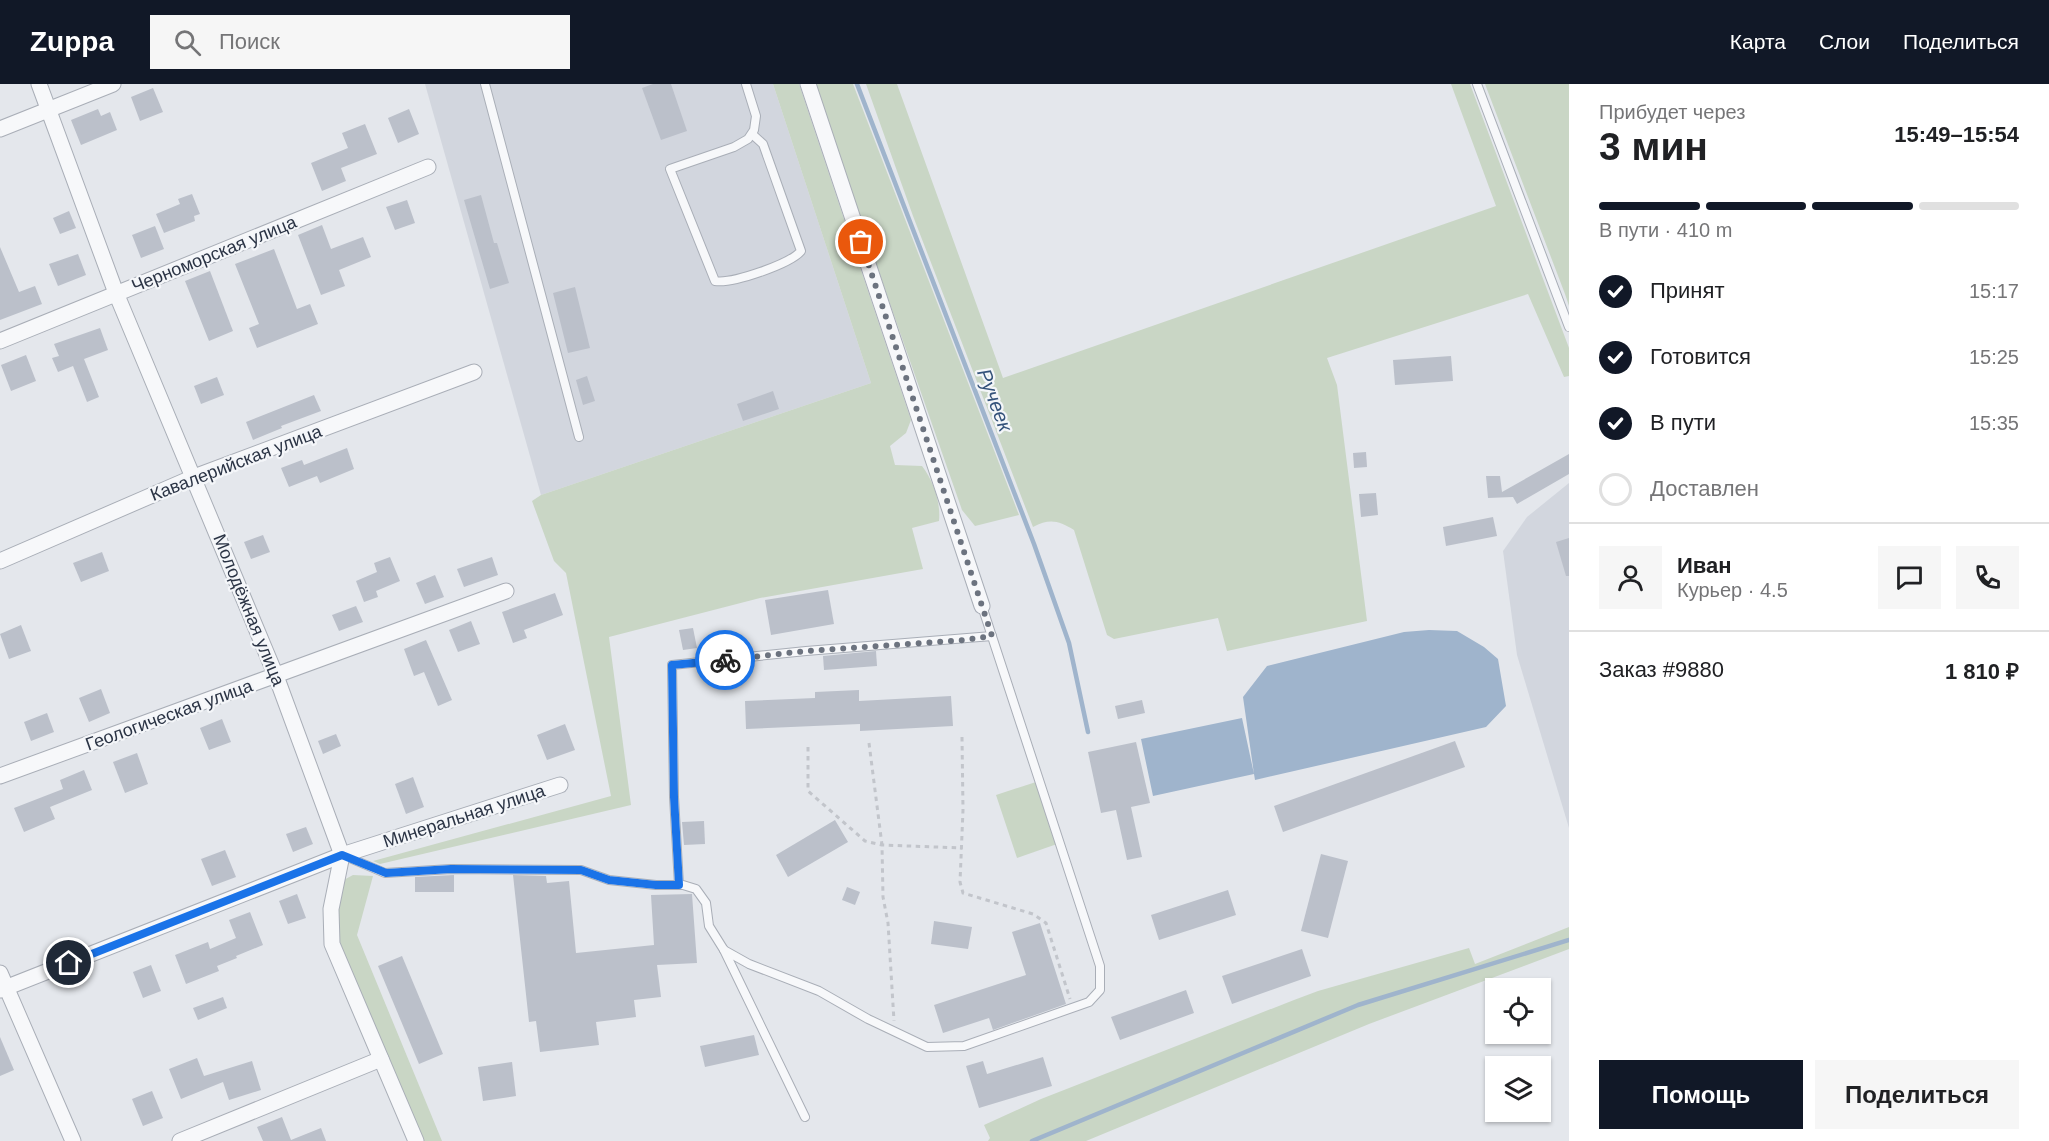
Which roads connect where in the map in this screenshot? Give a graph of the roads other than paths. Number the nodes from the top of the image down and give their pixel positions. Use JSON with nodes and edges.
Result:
{"nodes":[{"id":1,"x":39,"y":84,"type":"edge"},
{"id":2,"x":113,"y":84,"type":"edge"},
{"id":3,"x":485,"y":84,"type":"edge"},
{"id":4,"x":746,"y":84,"type":"edge"},
{"id":5,"x":808,"y":84,"type":"edge"},
{"id":6,"x":1477,"y":84,"type":"edge"},
{"id":7,"x":49,"y":110,"type":"junction"},
{"id":8,"x":0,"y":129,"type":"edge"},
{"id":9,"x":752,"y":134,"type":"junction"},
{"id":10,"x":428,"y":167,"type":"dead end"},
{"id":11,"x":116,"y":293,"type":"junction"},
{"id":12,"x":1569,"y":327,"type":"edge"},
{"id":13,"x":0,"y":341,"type":"edge"},
{"id":14,"x":474,"y":372,"type":"dead end"},
{"id":15,"x":579,"y":438,"type":"dead end"},
{"id":16,"x":194,"y":477,"type":"junction"},
{"id":17,"x":0,"y":561,"type":"edge"},
{"id":18,"x":506,"y":591,"type":"dead end"},
{"id":19,"x":982,"y":606,"type":"joint"},
{"id":20,"x":992,"y":636,"type":"junction"},
{"id":21,"x":276,"y":676,"type":"junction"},
{"id":22,"x":0,"y":776,"type":"edge"},
{"id":23,"x":560,"y":785,"type":"dead end"},
{"id":24,"x":342,"y":855,"type":"junction"},
{"id":25,"x":679,"y":885,"type":"junction"},
{"id":26,"x":724,"y":950,"type":"junction"},
{"id":27,"x":0,"y":973,"type":"edge"},
{"id":28,"x":3,"y":989,"type":"edge"},
{"id":29,"x":381,"y":1059,"type":"junction"},
{"id":30,"x":805,"y":1117,"type":"dead end"},
{"id":31,"x":73,"y":1141,"type":"edge"},
{"id":32,"x":180,"y":1141,"type":"edge"},
{"id":33,"x":416,"y":1141,"type":"edge"}],
"edges":[{"from":1,"to":7,"type":"street","name":"Молодёжная улица"},
{"from":2,"to":7,"type":"street"},
{"from":3,"to":15,"type":"lane"},
{"from":4,"to":9,"type":"lane"},
{"from":5,"to":19,"type":"street"},
{"from":6,"to":12,"type":"lane"},
{"from":7,"to":8,"type":"street"},
{"from":7,"to":11,"type":"street","name":"Молодёжная улица"},
{"from":9,"to":9,"type":"lane"},
{"from":10,"to":11,"type":"street","name":"Черноморская улица"},
{"from":11,"to":13,"type":"street","name":"Черноморская улица"},
{"from":11,"to":16,"type":"street","name":"Молодёжная улица"},
{"from":14,"to":16,"type":"street","name":"Кавалерийская улица"},
{"from":16,"to":17,"type":"street","name":"Кавалерийская улица"},
{"from":16,"to":21,"type":"street","name":"Молодёжная улица"},
{"from":18,"to":21,"type":"street","name":"Геологическая улица"},
{"from":19,"to":20,"type":"lane"},
{"from":20,"to":25,"type":"lane"},
{"from":20,"to":26,"type":"lane"},
{"from":21,"to":22,"type":"street","name":"Геологическая улица"},
{"from":21,"to":24,"type":"street","name":"Молодёжная улица"},
{"from":23,"to":24,"type":"street","name":"Минеральная улица"},
{"from":24,"to":25,"type":"lane"},
{"from":24,"to":28,"type":"street","name":"Минеральная улица"},
{"from":24,"to":29,"type":"street"},
{"from":25,"to":26,"type":"lane"},
{"from":26,"to":30,"type":"lane"},
{"from":27,"to":28,"type":"street"},
{"from":28,"to":31,"type":"street"},
{"from":29,"to":32,"type":"street"},
{"from":29,"to":33,"type":"street"}]}
